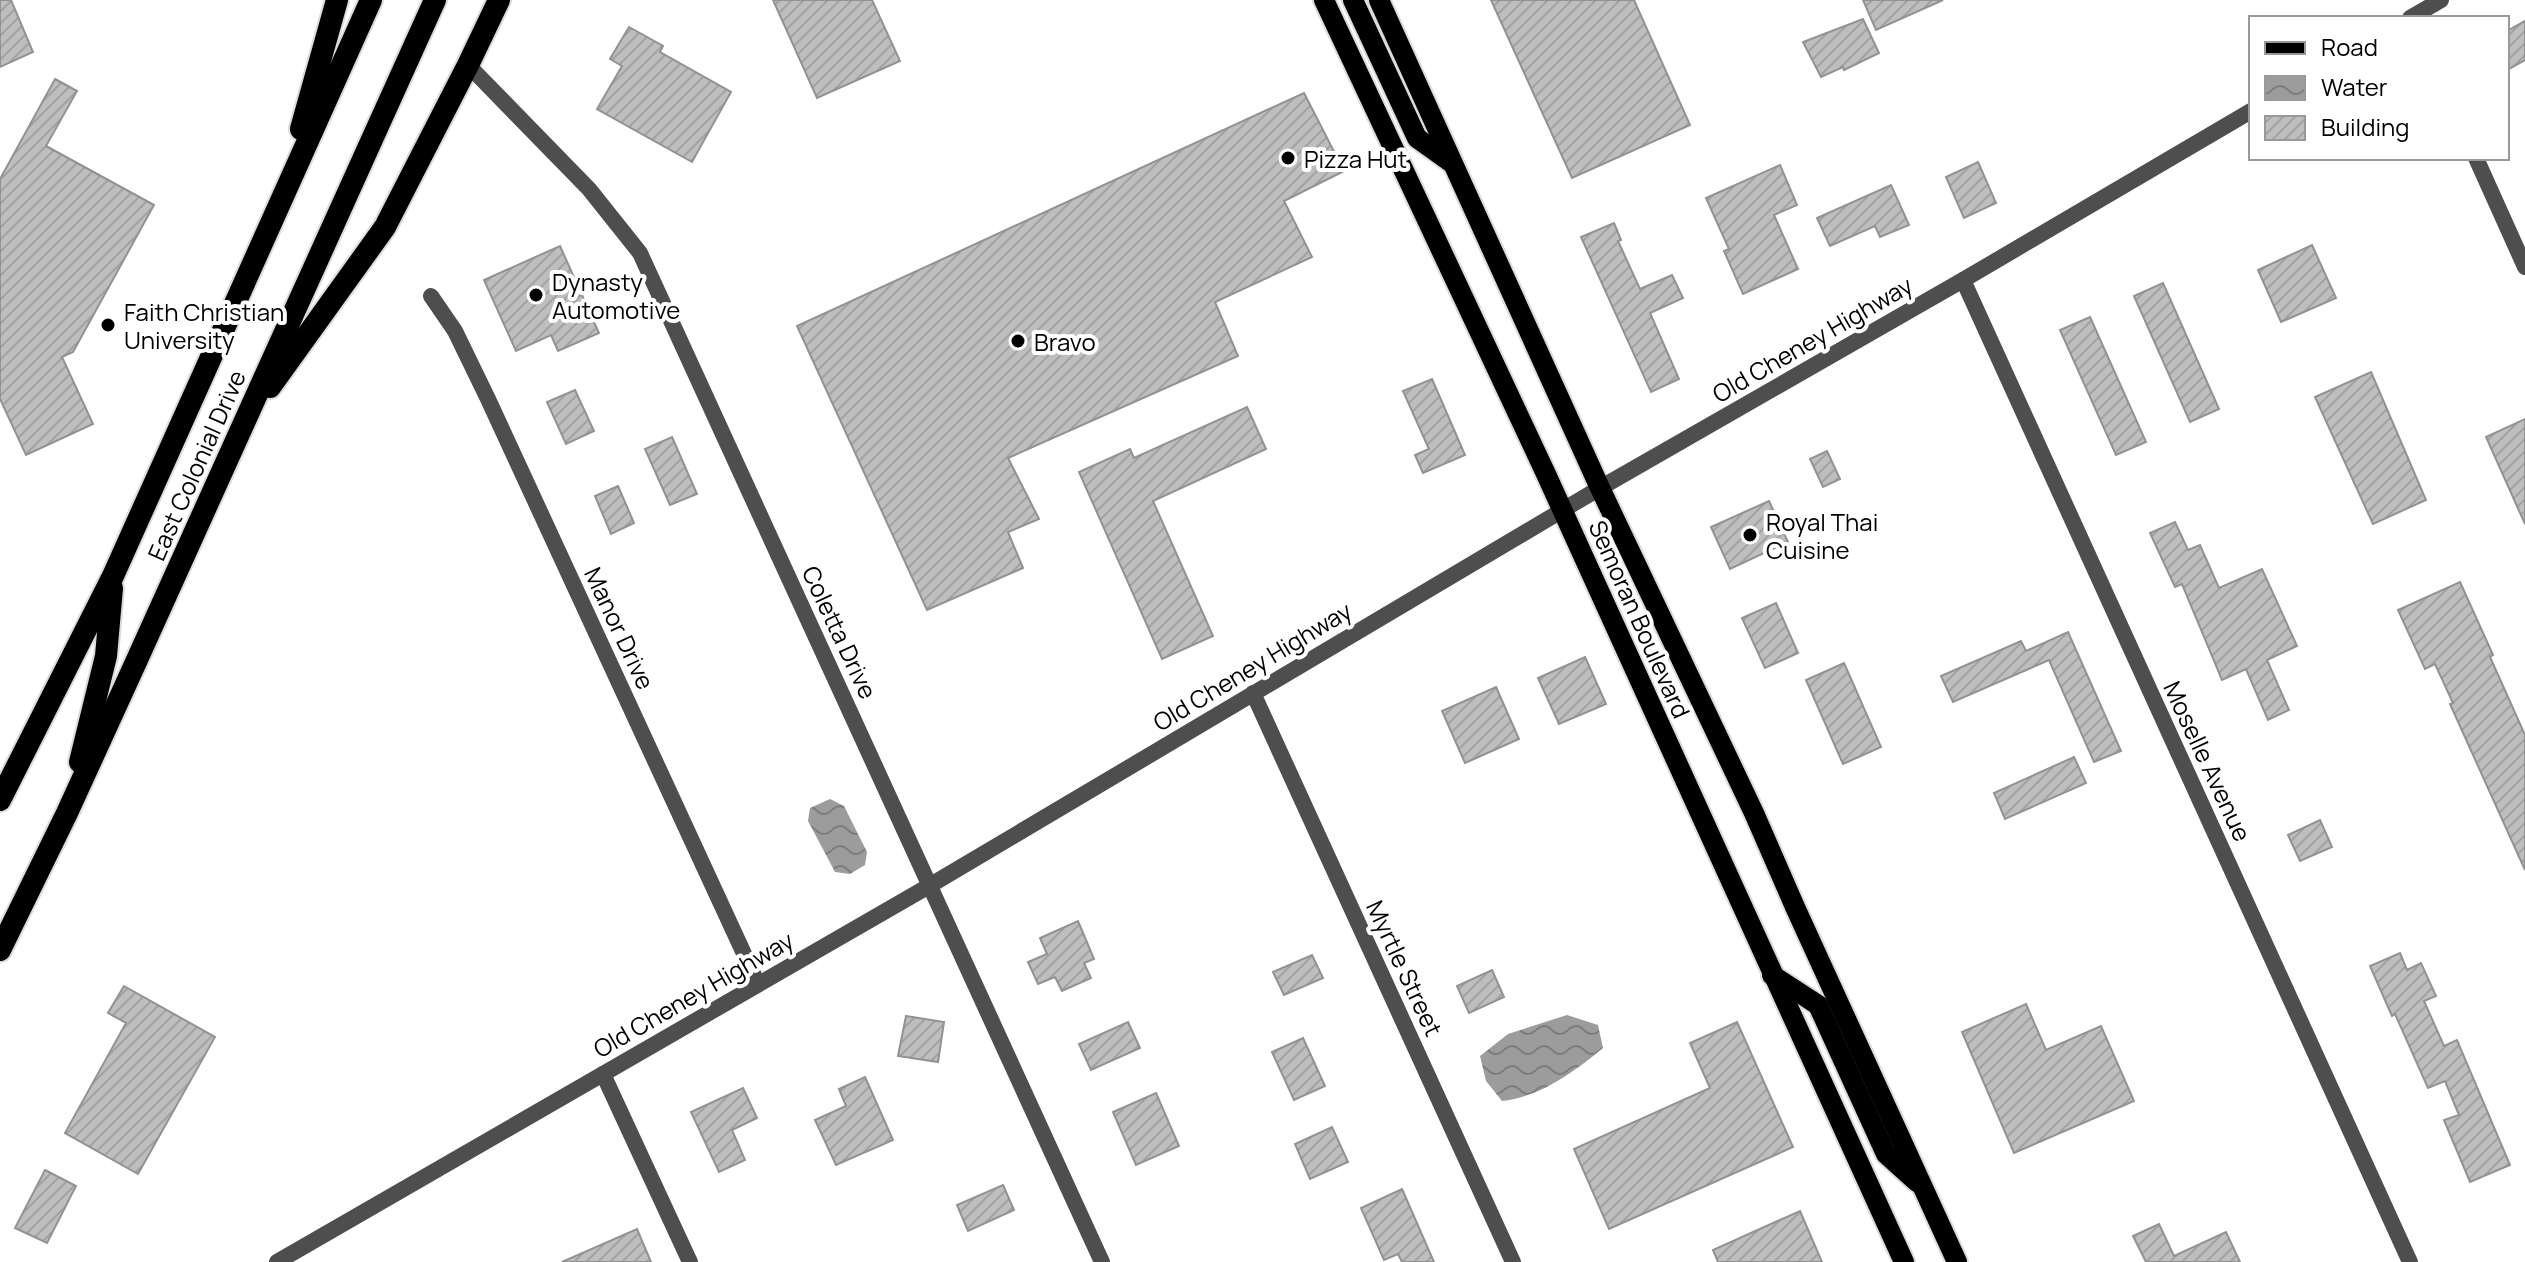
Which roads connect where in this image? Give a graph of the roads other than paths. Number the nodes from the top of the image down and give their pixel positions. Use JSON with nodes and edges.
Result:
{"nodes":[{"id":1,"x":337,"y":0,"type":"edge"},
{"id":2,"x":371,"y":0,"type":"edge"},
{"id":3,"x":435,"y":0,"type":"edge"},
{"id":4,"x":499,"y":0,"type":"edge"},
{"id":5,"x":1324,"y":0,"type":"edge"},
{"id":6,"x":1353,"y":0,"type":"edge"},
{"id":7,"x":1379,"y":0,"type":"edge"},
{"id":8,"x":2441,"y":0,"type":"edge"},
{"id":9,"x":2414,"y":16,"type":"edge"},
{"id":10,"x":468,"y":65,"type":"junction"},
{"id":11,"x":2249,"y":112,"type":"edge"},
{"id":12,"x":2477,"y":160,"type":"edge"},
{"id":13,"x":1455,"y":166,"type":"junction"},
{"id":14,"x":280,"y":200,"type":"junction"},
{"id":15,"x":2525,"y":267,"type":"edge"},
{"id":16,"x":1963,"y":280,"type":"junction"},
{"id":17,"x":431,"y":296,"type":"dead end"},
{"id":18,"x":242,"y":427,"type":"junction"},
{"id":19,"x":1600,"y":488,"type":"junction"},
{"id":20,"x":1563,"y":510,"type":"junction"},
{"id":21,"x":113,"y":576,"type":"junction"},
{"id":22,"x":1253,"y":693,"type":"junction"},
{"id":23,"x":0,"y":800,"type":"edge"},
{"id":24,"x":67,"y":813,"type":"junction"},
{"id":25,"x":929,"y":886,"type":"junction"},
{"id":26,"x":0,"y":950,"type":"edge"},
{"id":27,"x":1772,"y":975,"type":"junction"},
{"id":28,"x":758,"y":984,"type":"junction"},
{"id":29,"x":603,"y":1074,"type":"junction"},
{"id":30,"x":1923,"y":1187,"type":"junction"},
{"id":31,"x":277,"y":1262,"type":"edge"},
{"id":32,"x":690,"y":1262,"type":"edge"},
{"id":33,"x":1102,"y":1262,"type":"edge"},
{"id":34,"x":1513,"y":1262,"type":"edge"},
{"id":35,"x":1904,"y":1262,"type":"edge"},
{"id":36,"x":1957,"y":1262,"type":"edge"},
{"id":37,"x":2410,"y":1262,"type":"edge"}],
"edges":[{"from":1,"to":14,"type":"highway"},
{"from":2,"to":14,"type":"highway","name":"East Colonial Drive"},
{"from":3,"to":18,"type":"highway","name":"East Colonial Drive"},
{"from":4,"to":10,"type":"highway"},
{"from":5,"to":20,"type":"main road","name":"Semoran Boulevard"},
{"from":6,"to":13,"type":"main road"},
{"from":7,"to":13,"type":"main road","name":"Semoran Boulevard"},
{"from":8,"to":9,"type":"street"},
{"from":10,"to":18,"type":"highway"},
{"from":10,"to":25,"type":"street","name":"Coletta Drive"},
{"from":11,"to":16,"type":"street","name":"Old Cheney Highway"},
{"from":12,"to":15,"type":"street"},
{"from":13,"to":19,"type":"main road","name":"Semoran Boulevard"},
{"from":14,"to":21,"type":"highway","name":"East Colonial Drive"},
{"from":16,"to":19,"type":"street","name":"Old Cheney Highway"},
{"from":16,"to":37,"type":"street","name":"Moselle Avenue"},
{"from":17,"to":28,"type":"street","name":"Manor Drive"},
{"from":18,"to":24,"type":"highway","name":"East Colonial Drive"},
{"from":19,"to":20,"type":"street","name":"Old Cheney Highway"},
{"from":19,"to":30,"type":"main road","name":"Semoran Boulevard"},
{"from":20,"to":22,"type":"street","name":"Old Cheney Highway"},
{"from":20,"to":27,"type":"main road","name":"Semoran Boulevard"},
{"from":21,"to":23,"type":"highway","name":"East Colonial Drive"},
{"from":21,"to":24,"type":"highway"},
{"from":22,"to":25,"type":"street","name":"Old Cheney Highway"},
{"from":22,"to":34,"type":"street","name":"Myrtle Street"},
{"from":24,"to":26,"type":"highway","name":"East Colonial Drive"},
{"from":25,"to":28,"type":"street","name":"Old Cheney Highway"},
{"from":25,"to":33,"type":"street","name":"Coletta Drive"},
{"from":27,"to":30,"type":"main road"},
{"from":27,"to":35,"type":"main road","name":"Semoran Boulevard"},
{"from":28,"to":29,"type":"street","name":"Old Cheney Highway"},
{"from":29,"to":31,"type":"street","name":"Old Cheney Highway"},
{"from":29,"to":32,"type":"street"},
{"from":30,"to":36,"type":"main road","name":"Semoran Boulevard"}]}
